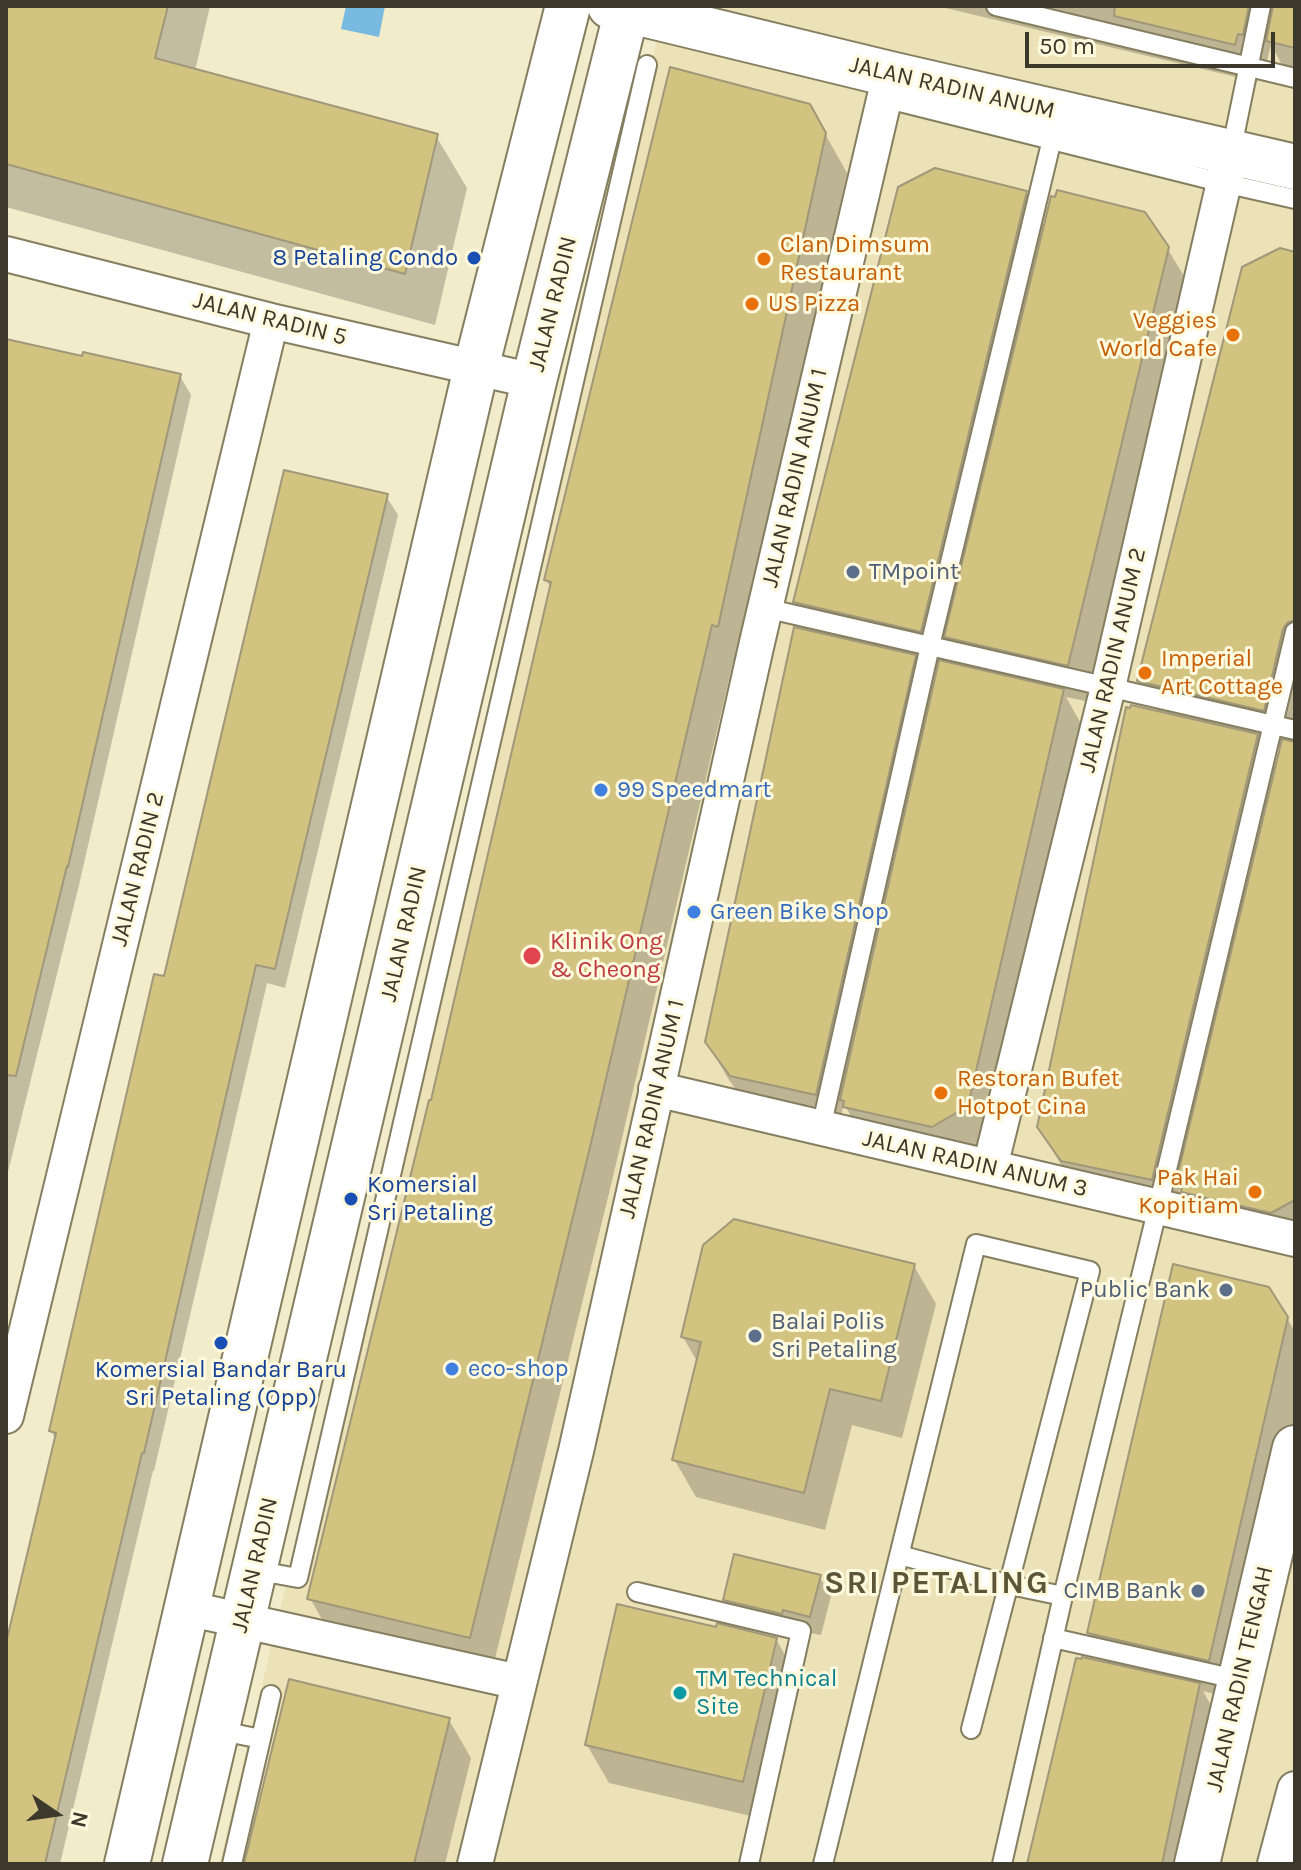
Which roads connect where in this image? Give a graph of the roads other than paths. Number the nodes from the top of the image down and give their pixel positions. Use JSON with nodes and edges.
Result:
{"nodes":[{"id":1,"x":568,"y":6,"type":"edge"},
{"id":2,"x":996,"y":6,"type":"edge"},
{"id":3,"x":1261,"y":6,"type":"edge"},
{"id":4,"x":621,"y":7,"type":"edge"},
{"id":5,"x":682,"y":15,"type":"edge"},
{"id":6,"x":647,"y":65,"type":"dead end"},
{"id":7,"x":1248,"y":67,"type":"junction"},
{"id":8,"x":1295,"y":78,"type":"edge"},
{"id":9,"x":887,"y":86,"type":"junction"},
{"id":10,"x":1052,"y":139,"type":"junction"},
{"id":11,"x":1295,"y":167,"type":"edge"},
{"id":12,"x":1228,"y":168,"type":"junction"},
{"id":13,"x":601,"y":188,"type":"junction"},
{"id":14,"x":1295,"y":199,"type":"edge"},
{"id":15,"x":6,"y":254,"type":"edge"},
{"id":16,"x":271,"y":321,"type":"junction"},
{"id":17,"x":476,"y":368,"type":"junction"},
{"id":18,"x":534,"y":381,"type":"junction"},
{"id":19,"x":765,"y":608,"type":"junction"},
{"id":20,"x":1295,"y":632,"type":"edge"},
{"id":21,"x":930,"y":646,"type":"junction"},
{"id":22,"x":1108,"y":687,"type":"junction"},
{"id":23,"x":1273,"y":725,"type":"junction"},
{"id":24,"x":1295,"y":730,"type":"edge"},
{"id":25,"x":656,"y":1089,"type":"junction"},
{"id":26,"x":821,"y":1128,"type":"junction"},
{"id":27,"x":990,"y":1167,"type":"junction"},
{"id":28,"x":1158,"y":1207,"type":"junction"},
{"id":29,"x":1295,"y":1239,"type":"edge"},
{"id":30,"x":6,"y":1416,"type":"edge"},
{"id":31,"x":1295,"y":1448,"type":"edge"},
{"id":32,"x":900,"y":1555,"type":"junction"},
{"id":33,"x":254,"y":1570,"type":"junction"},
{"id":34,"x":1010,"y":1585,"type":"junction"},
{"id":35,"x":637,"y":1592,"type":"dead end"},
{"id":36,"x":1063,"y":1596,"type":"junction"},
{"id":37,"x":186,"y":1608,"type":"junction"},
{"id":38,"x":242,"y":1621,"type":"junction"},
{"id":39,"x":1053,"y":1638,"type":"junction"},
{"id":40,"x":1240,"y":1680,"type":"junction"},
{"id":41,"x":519,"y":1682,"type":"junction"},
{"id":42,"x":271,"y":1695,"type":"dead end"},
{"id":43,"x":971,"y":1729,"type":"dead end"},
{"id":44,"x":217,"y":1730,"type":"junction"},
{"id":45,"x":261,"y":1739,"type":"junction"},
{"id":46,"x":1295,"y":1789,"type":"edge"},
{"id":47,"x":127,"y":1864,"type":"edge"},
{"id":48,"x":185,"y":1864,"type":"edge"},
{"id":49,"x":232,"y":1864,"type":"edge"},
{"id":50,"x":475,"y":1864,"type":"edge"},
{"id":51,"x":749,"y":1864,"type":"edge"},
{"id":52,"x":823,"y":1864,"type":"edge"},
{"id":53,"x":1002,"y":1864,"type":"edge"},
{"id":54,"x":1197,"y":1864,"type":"edge"},
{"id":55,"x":1275,"y":1864,"type":"edge"}],
"edges":[{"from":1,"to":17,"type":"street"},
{"from":2,"to":7,"type":"lane"},
{"from":3,"to":7,"type":"lane"},
{"from":4,"to":5,"type":"street","name":"JALAN RADIN ANUM"},
{"from":4,"to":13,"type":"street","name":"JALAN RADIN"},
{"from":5,"to":9,"type":"street","name":"JALAN RADIN ANUM"},
{"from":6,"to":13,"type":"lane"},
{"from":7,"to":8,"type":"lane"},
{"from":7,"to":12,"type":"lane"},
{"from":9,"to":10,"type":"lane"},
{"from":9,"to":12,"type":"street","name":"JALAN RADIN ANUM"},
{"from":9,"to":19,"type":"street","name":"JALAN RADIN ANUM 1"},
{"from":10,"to":12,"type":"lane"},
{"from":10,"to":21,"type":"lane"},
{"from":11,"to":12,"type":"street","name":"JALAN RADIN ANUM"},
{"from":12,"to":14,"type":"lane"},
{"from":12,"to":22,"type":"street","name":"JALAN RADIN ANUM 2"},
{"from":13,"to":18,"type":"street","name":"JALAN RADIN"},
{"from":13,"to":33,"type":"lane"},
{"from":15,"to":16,"type":"street","name":"JALAN RADIN 5"},
{"from":16,"to":17,"type":"street","name":"JALAN RADIN 5"},
{"from":16,"to":30,"type":"street","name":"JALAN RADIN 2"},
{"from":17,"to":18,"type":"street","name":"JALAN RADIN 5"},
{"from":17,"to":37,"type":"street"},
{"from":18,"to":33,"type":"street","name":"JALAN RADIN"},
{"from":19,"to":21,"type":"lane"},
{"from":19,"to":25,"type":"street","name":"JALAN RADIN ANUM 1"},
{"from":20,"to":23,"type":"lane"},
{"from":21,"to":22,"type":"lane"},
{"from":21,"to":26,"type":"lane"},
{"from":22,"to":23,"type":"lane"},
{"from":22,"to":27,"type":"street","name":"JALAN RADIN ANUM 2"},
{"from":23,"to":24,"type":"lane"},
{"from":23,"to":28,"type":"lane"},
{"from":25,"to":26,"type":"street","name":"JALAN RADIN ANUM 3"},
{"from":25,"to":41,"type":"street","name":"JALAN RADIN ANUM 1"},
{"from":26,"to":27,"type":"street","name":"JALAN RADIN ANUM 3"},
{"from":27,"to":28,"type":"street","name":"JALAN RADIN ANUM 3"},
{"from":28,"to":29,"type":"street","name":"JALAN RADIN ANUM 3"},
{"from":28,"to":36,"type":"lane"},
{"from":31,"to":40,"type":"street","name":"JALAN RADIN TENGAH"},
{"from":32,"to":34,"type":"lane"},
{"from":32,"to":34,"type":"lane"},
{"from":32,"to":52,"type":"lane"},
{"from":33,"to":38,"type":"street","name":"JALAN RADIN"},
{"from":34,"to":36,"type":"lane"},
{"from":34,"to":43,"type":"lane"},
{"from":35,"to":51,"type":"lane"},
{"from":36,"to":39,"type":"lane"},
{"from":37,"to":38,"type":"street"},
{"from":37,"to":47,"type":"street"},
{"from":38,"to":41,"type":"street"},
{"from":38,"to":44,"type":"street","name":"JALAN RADIN"},
{"from":39,"to":40,"type":"lane"},
{"from":39,"to":53,"type":"lane"},
{"from":40,"to":54,"type":"street","name":"JALAN RADIN TENGAH"},
{"from":41,"to":50,"type":"street","name":"JALAN RADIN ANUM 1"},
{"from":42,"to":45,"type":"lane"},
{"from":44,"to":45,"type":"lane"},
{"from":44,"to":48,"type":"street","name":"JALAN RADIN"},
{"from":45,"to":49,"type":"lane"},
{"from":46,"to":55,"type":"street"}]}
